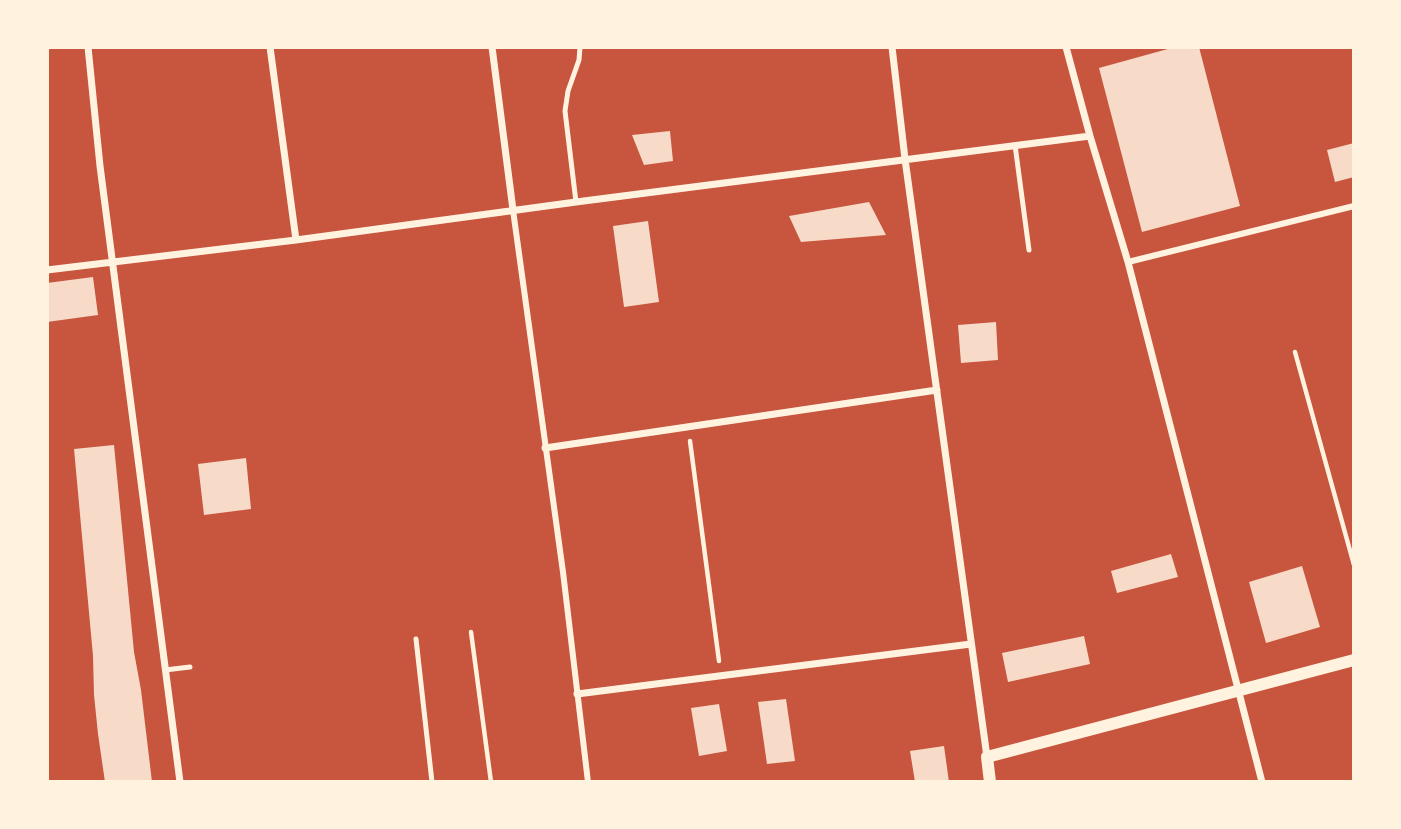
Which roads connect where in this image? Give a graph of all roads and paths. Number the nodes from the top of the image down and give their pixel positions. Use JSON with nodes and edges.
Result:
{"nodes":[{"id":1,"x":88,"y":47,"type":"edge"},
{"id":2,"x":270,"y":47,"type":"edge"},
{"id":3,"x":492,"y":47,"type":"edge"},
{"id":4,"x":580,"y":47,"type":"edge"},
{"id":5,"x":891,"y":47,"type":"edge"},
{"id":6,"x":1066,"y":47,"type":"edge"},
{"id":7,"x":1090,"y":136,"type":"junction"},
{"id":8,"x":1015,"y":145,"type":"junction"},
{"id":9,"x":905,"y":159,"type":"junction"},
{"id":10,"x":576,"y":202,"type":"junction"},
{"id":11,"x":1354,"y":206,"type":"edge"},
{"id":12,"x":513,"y":210,"type":"junction"},
{"id":13,"x":296,"y":240,"type":"junction"},
{"id":14,"x":1029,"y":250,"type":"dead end"},
{"id":15,"x":113,"y":261,"type":"junction"},
{"id":16,"x":1128,"y":262,"type":"junction"},
{"id":17,"x":47,"y":270,"type":"edge"},
{"id":18,"x":1295,"y":352,"type":"dead end"},
{"id":19,"x":937,"y":390,"type":"junction"},
{"id":20,"x":687,"y":427,"type":"junction"},
{"id":21,"x":545,"y":448,"type":"junction"},
{"id":22,"x":1354,"y":565,"type":"edge"},
{"id":23,"x":471,"y":632,"type":"dead end"},
{"id":24,"x":416,"y":639,"type":"dead end"},
{"id":25,"x":971,"y":644,"type":"junction"},
{"id":26,"x":1354,"y":660,"type":"edge"},
{"id":27,"x":190,"y":667,"type":"dead end"},
{"id":28,"x":165,"y":670,"type":"junction"},
{"id":29,"x":721,"y":676,"type":"junction"},
{"id":30,"x":1238,"y":691,"type":"junction"},
{"id":31,"x":577,"y":694,"type":"junction"},
{"id":32,"x":987,"y":757,"type":"junction"},
{"id":33,"x":180,"y":782,"type":"edge"},
{"id":34,"x":432,"y":782,"type":"edge"},
{"id":35,"x":491,"y":782,"type":"edge"},
{"id":36,"x":588,"y":782,"type":"edge"},
{"id":37,"x":990,"y":782,"type":"edge"},
{"id":38,"x":1262,"y":782,"type":"edge"}],
"edges":[{"from":1,"to":15,"type":"street"},
{"from":2,"to":13,"type":"street"},
{"from":3,"to":12,"type":"street"},
{"from":4,"to":10,"type":"lane"},
{"from":5,"to":9,"type":"street"},
{"from":6,"to":7,"type":"street"},
{"from":7,"to":8,"type":"street"},
{"from":7,"to":16,"type":"street"},
{"from":8,"to":9,"type":"street"},
{"from":8,"to":14,"type":"lane"},
{"from":9,"to":10,"type":"street"},
{"from":9,"to":19,"type":"street"},
{"from":10,"to":12,"type":"street"},
{"from":11,"to":16,"type":"street"},
{"from":12,"to":13,"type":"street"},
{"from":12,"to":21,"type":"street"},
{"from":13,"to":15,"type":"street"},
{"from":15,"to":17,"type":"street"},
{"from":15,"to":28,"type":"street"},
{"from":16,"to":30,"type":"street"},
{"from":18,"to":22,"type":"path"},
{"from":19,"to":20,"type":"street"},
{"from":19,"to":25,"type":"street"},
{"from":20,"to":21,"type":"street"},
{"from":20,"to":29,"type":"path"},
{"from":21,"to":31,"type":"street"},
{"from":23,"to":35,"type":"path"},
{"from":24,"to":34,"type":"lane"},
{"from":25,"to":29,"type":"street"},
{"from":25,"to":32,"type":"street"},
{"from":26,"to":30,"type":"street"},
{"from":27,"to":28,"type":"lane"},
{"from":28,"to":33,"type":"street"},
{"from":29,"to":31,"type":"street"},
{"from":30,"to":32,"type":"street"},
{"from":30,"to":38,"type":"street"},
{"from":31,"to":36,"type":"street"},
{"from":32,"to":37,"type":"street"}]}
